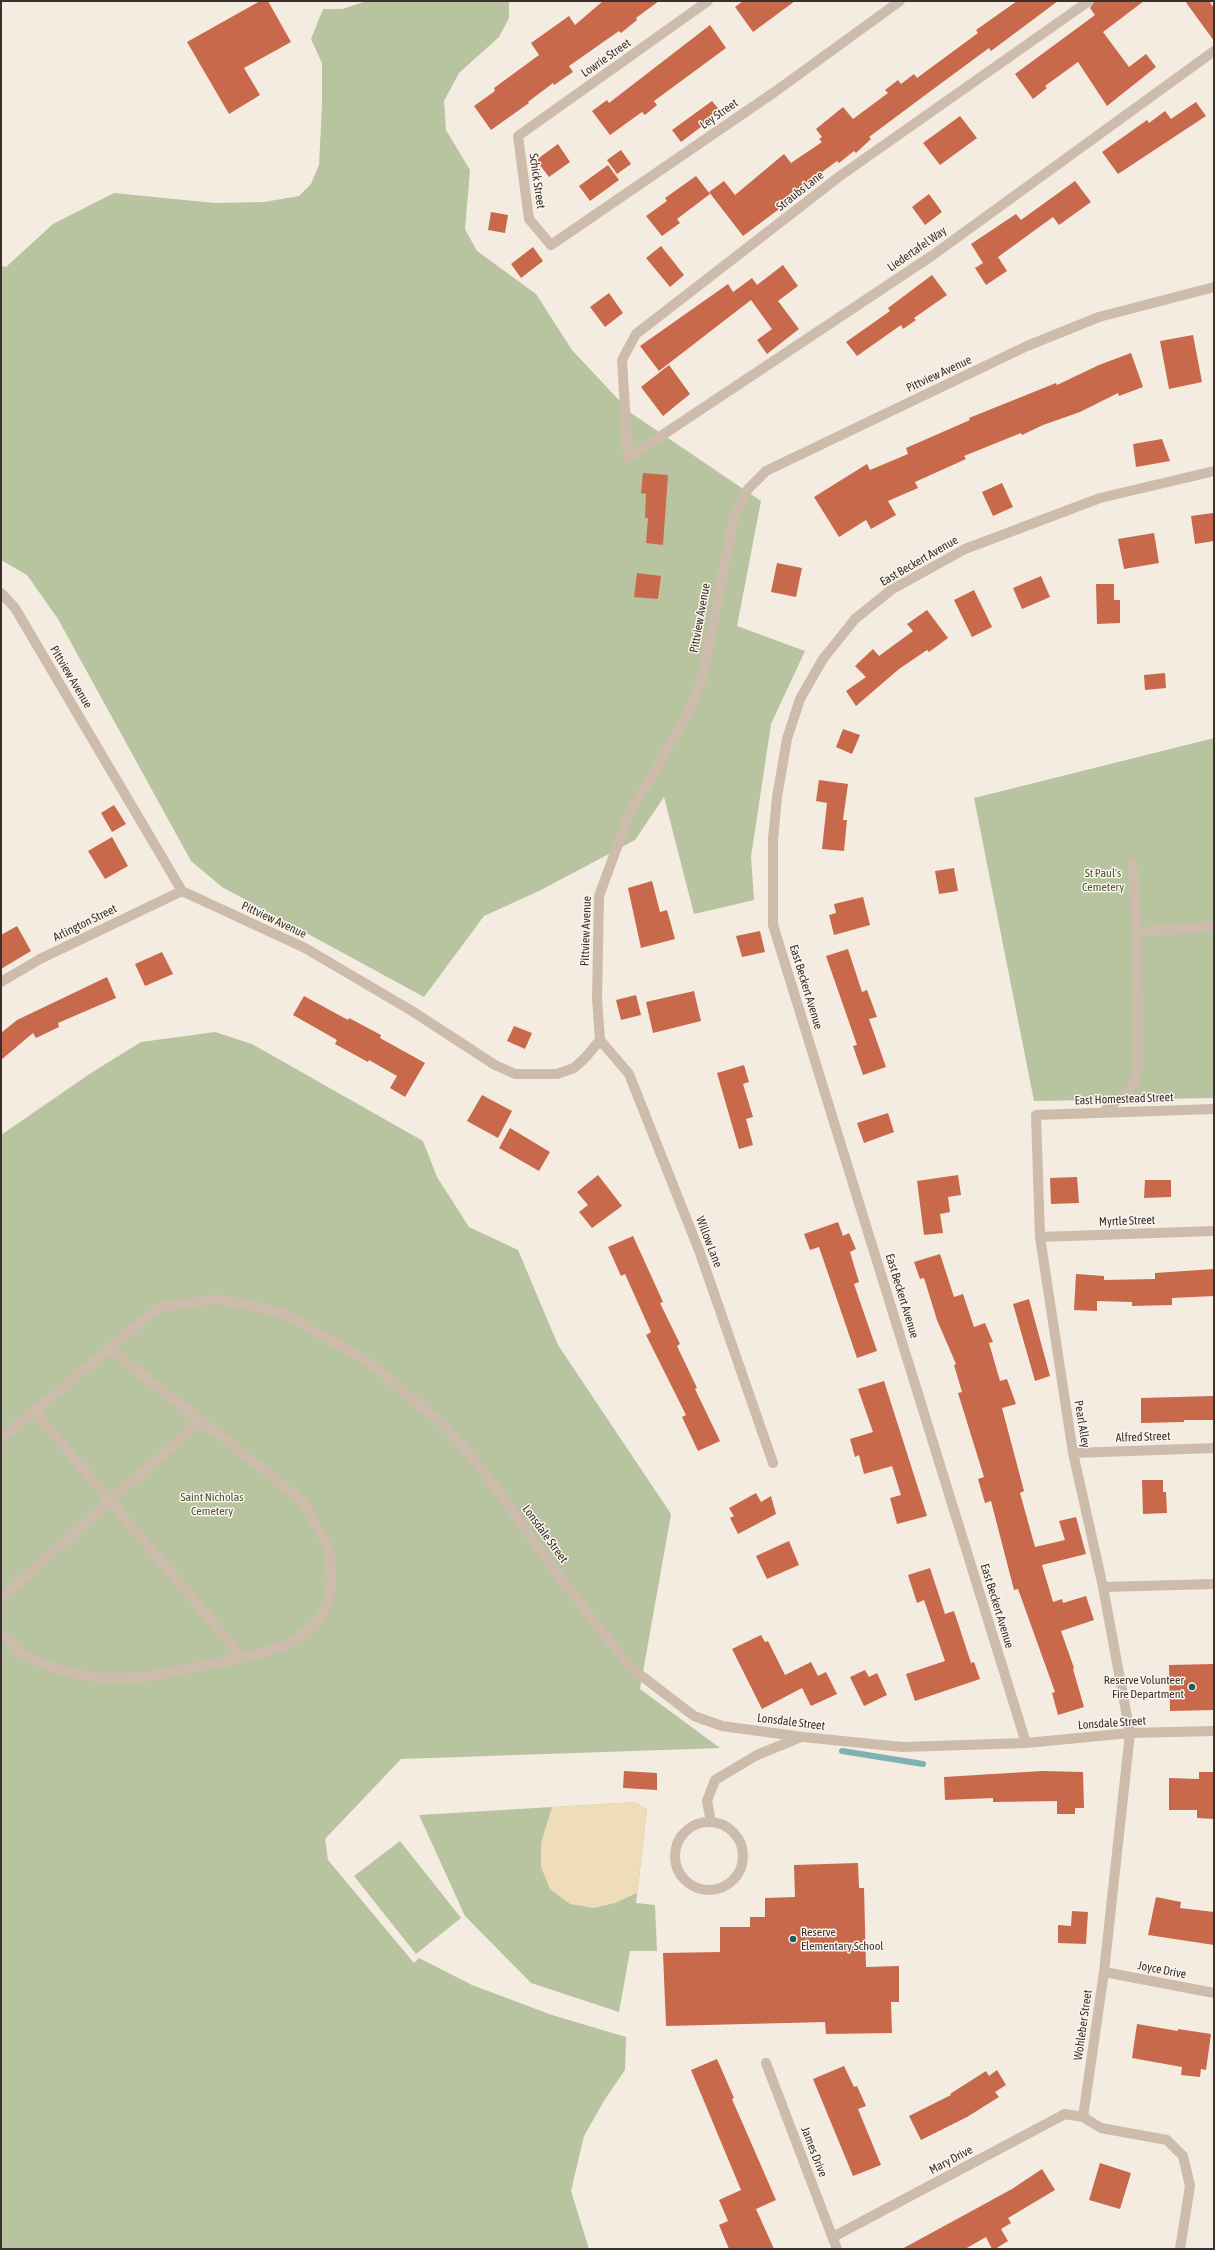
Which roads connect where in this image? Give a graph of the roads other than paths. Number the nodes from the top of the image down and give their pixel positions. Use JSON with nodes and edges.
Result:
{"nodes":[{"id":1,"x":708,"y":1,"type":"edge"},
{"id":2,"x":900,"y":1,"type":"edge"},
{"id":3,"x":1090,"y":1,"type":"edge"},
{"id":4,"x":1214,"y":51,"type":"edge"},
{"id":5,"x":518,"y":136,"type":"joint"},
{"id":6,"x":551,"y":246,"type":"joint"},
{"id":7,"x":1214,"y":287,"type":"edge"},
{"id":8,"x":628,"y":458,"type":"joint"},
{"id":9,"x":1214,"y":471,"type":"edge"},
{"id":10,"x":1,"y":594,"type":"edge"},
{"id":11,"x":1132,"y":863,"type":"dead end"},
{"id":12,"x":182,"y":891,"type":"junction"},
{"id":13,"x":1214,"y":926,"type":"edge"},
{"id":14,"x":1137,"y":932,"type":"junction"},
{"id":15,"x":1,"y":982,"type":"edge"},
{"id":16,"x":600,"y":1040,"type":"junction"},
{"id":17,"x":1214,"y":1109,"type":"edge"},
{"id":18,"x":1102,"y":1113,"type":"junction"},
{"id":19,"x":1036,"y":1115,"type":"joint"},
{"id":20,"x":1214,"y":1231,"type":"edge"},
{"id":21,"x":1040,"y":1237,"type":"junction"},
{"id":22,"x":108,"y":1348,"type":"junction"},
{"id":23,"x":34,"y":1411,"type":"junction"},
{"id":24,"x":200,"y":1422,"type":"junction"},
{"id":25,"x":1,"y":1439,"type":"edge"},
{"id":26,"x":1214,"y":1448,"type":"edge"},
{"id":27,"x":1073,"y":1453,"type":"junction"},
{"id":28,"x":773,"y":1463,"type":"dead end"},
{"id":29,"x":111,"y":1500,"type":"junction"},
{"id":30,"x":1214,"y":1584,"type":"edge"},
{"id":31,"x":1102,"y":1587,"type":"junction"},
{"id":32,"x":1,"y":1598,"type":"edge"},
{"id":33,"x":1,"y":1634,"type":"edge"},
{"id":34,"x":243,"y":1658,"type":"junction"},
{"id":35,"x":1214,"y":1731,"type":"edge"},
{"id":36,"x":1130,"y":1733,"type":"junction"},
{"id":37,"x":802,"y":1737,"type":"junction"},
{"id":38,"x":1026,"y":1743,"type":"junction"},
{"id":39,"x":711,"y":1822,"type":"junction"},
{"id":40,"x":1104,"y":1972,"type":"junction"},
{"id":41,"x":1214,"y":1993,"type":"edge"},
{"id":42,"x":766,"y":2063,"type":"dead end"},
{"id":43,"x":1083,"y":2117,"type":"junction"},
{"id":44,"x":833,"y":2237,"type":"junction"},
{"id":45,"x":838,"y":2249,"type":"edge"},
{"id":46,"x":1180,"y":2249,"type":"edge"}],
"edges":[{"from":1,"to":5,"type":"street","name":"Lowrie Street"},
{"from":2,"to":6,"type":"street","name":"Ley Street"},
{"from":3,"to":8,"type":"street","name":"Straubs Lane"},
{"from":4,"to":8,"type":"street","name":"Liedertafel Way"},
{"from":5,"to":6,"type":"street","name":"Schick Street"},
{"from":7,"to":16,"type":"street","name":"Pittview Avenue"},
{"from":9,"to":38,"type":"street","name":"East Beckert Avenue"},
{"from":10,"to":12,"type":"street","name":"Pittview Avenue"},
{"from":11,"to":14,"type":"street"},
{"from":12,"to":15,"type":"street","name":"Arlington Street"},
{"from":12,"to":16,"type":"street","name":"Pittview Avenue"},
{"from":13,"to":14,"type":"street"},
{"from":14,"to":18,"type":"street"},
{"from":16,"to":28,"type":"street","name":"Willow Lane"},
{"from":17,"to":18,"type":"street","name":"East Homestead Street"},
{"from":18,"to":19,"type":"street","name":"East Homestead Street"},
{"from":19,"to":21,"type":"street","name":"Pearl Alley"},
{"from":20,"to":21,"type":"street","name":"Myrtle Street"},
{"from":21,"to":27,"type":"street","name":"Pearl Alley"},
{"from":22,"to":23,"type":"street","name":"Lonsdale Street"},
{"from":22,"to":24,"type":"street"},
{"from":22,"to":37,"type":"street","name":"Lonsdale Street"},
{"from":23,"to":25,"type":"street","name":"Lonsdale Street"},
{"from":23,"to":29,"type":"street"},
{"from":24,"to":29,"type":"street"},
{"from":24,"to":34,"type":"street"},
{"from":26,"to":27,"type":"street","name":"Alfred Street"},
{"from":27,"to":31,"type":"street","name":"Pearl Alley"},
{"from":29,"to":32,"type":"street"},
{"from":29,"to":34,"type":"street"},
{"from":30,"to":31,"type":"street"},
{"from":31,"to":36,"type":"street","name":"Pearl Alley"},
{"from":33,"to":34,"type":"street"},
{"from":35,"to":36,"type":"street","name":"Lonsdale Street"},
{"from":36,"to":38,"type":"street","name":"Lonsdale Street"},
{"from":36,"to":40,"type":"street","name":"Wohleber Street"},
{"from":37,"to":38,"type":"street","name":"Lonsdale Street"},
{"from":37,"to":39,"type":"street"},
{"from":39,"to":39,"type":"street"},
{"from":40,"to":41,"type":"street","name":"Joyce Drive"},
{"from":40,"to":43,"type":"street","name":"Wohleber Street"},
{"from":42,"to":44,"type":"street","name":"James Drive"},
{"from":43,"to":44,"type":"street","name":"Mary Drive"},
{"from":43,"to":46,"type":"street"},
{"from":44,"to":45,"type":"street","name":"James Drive"}]}
